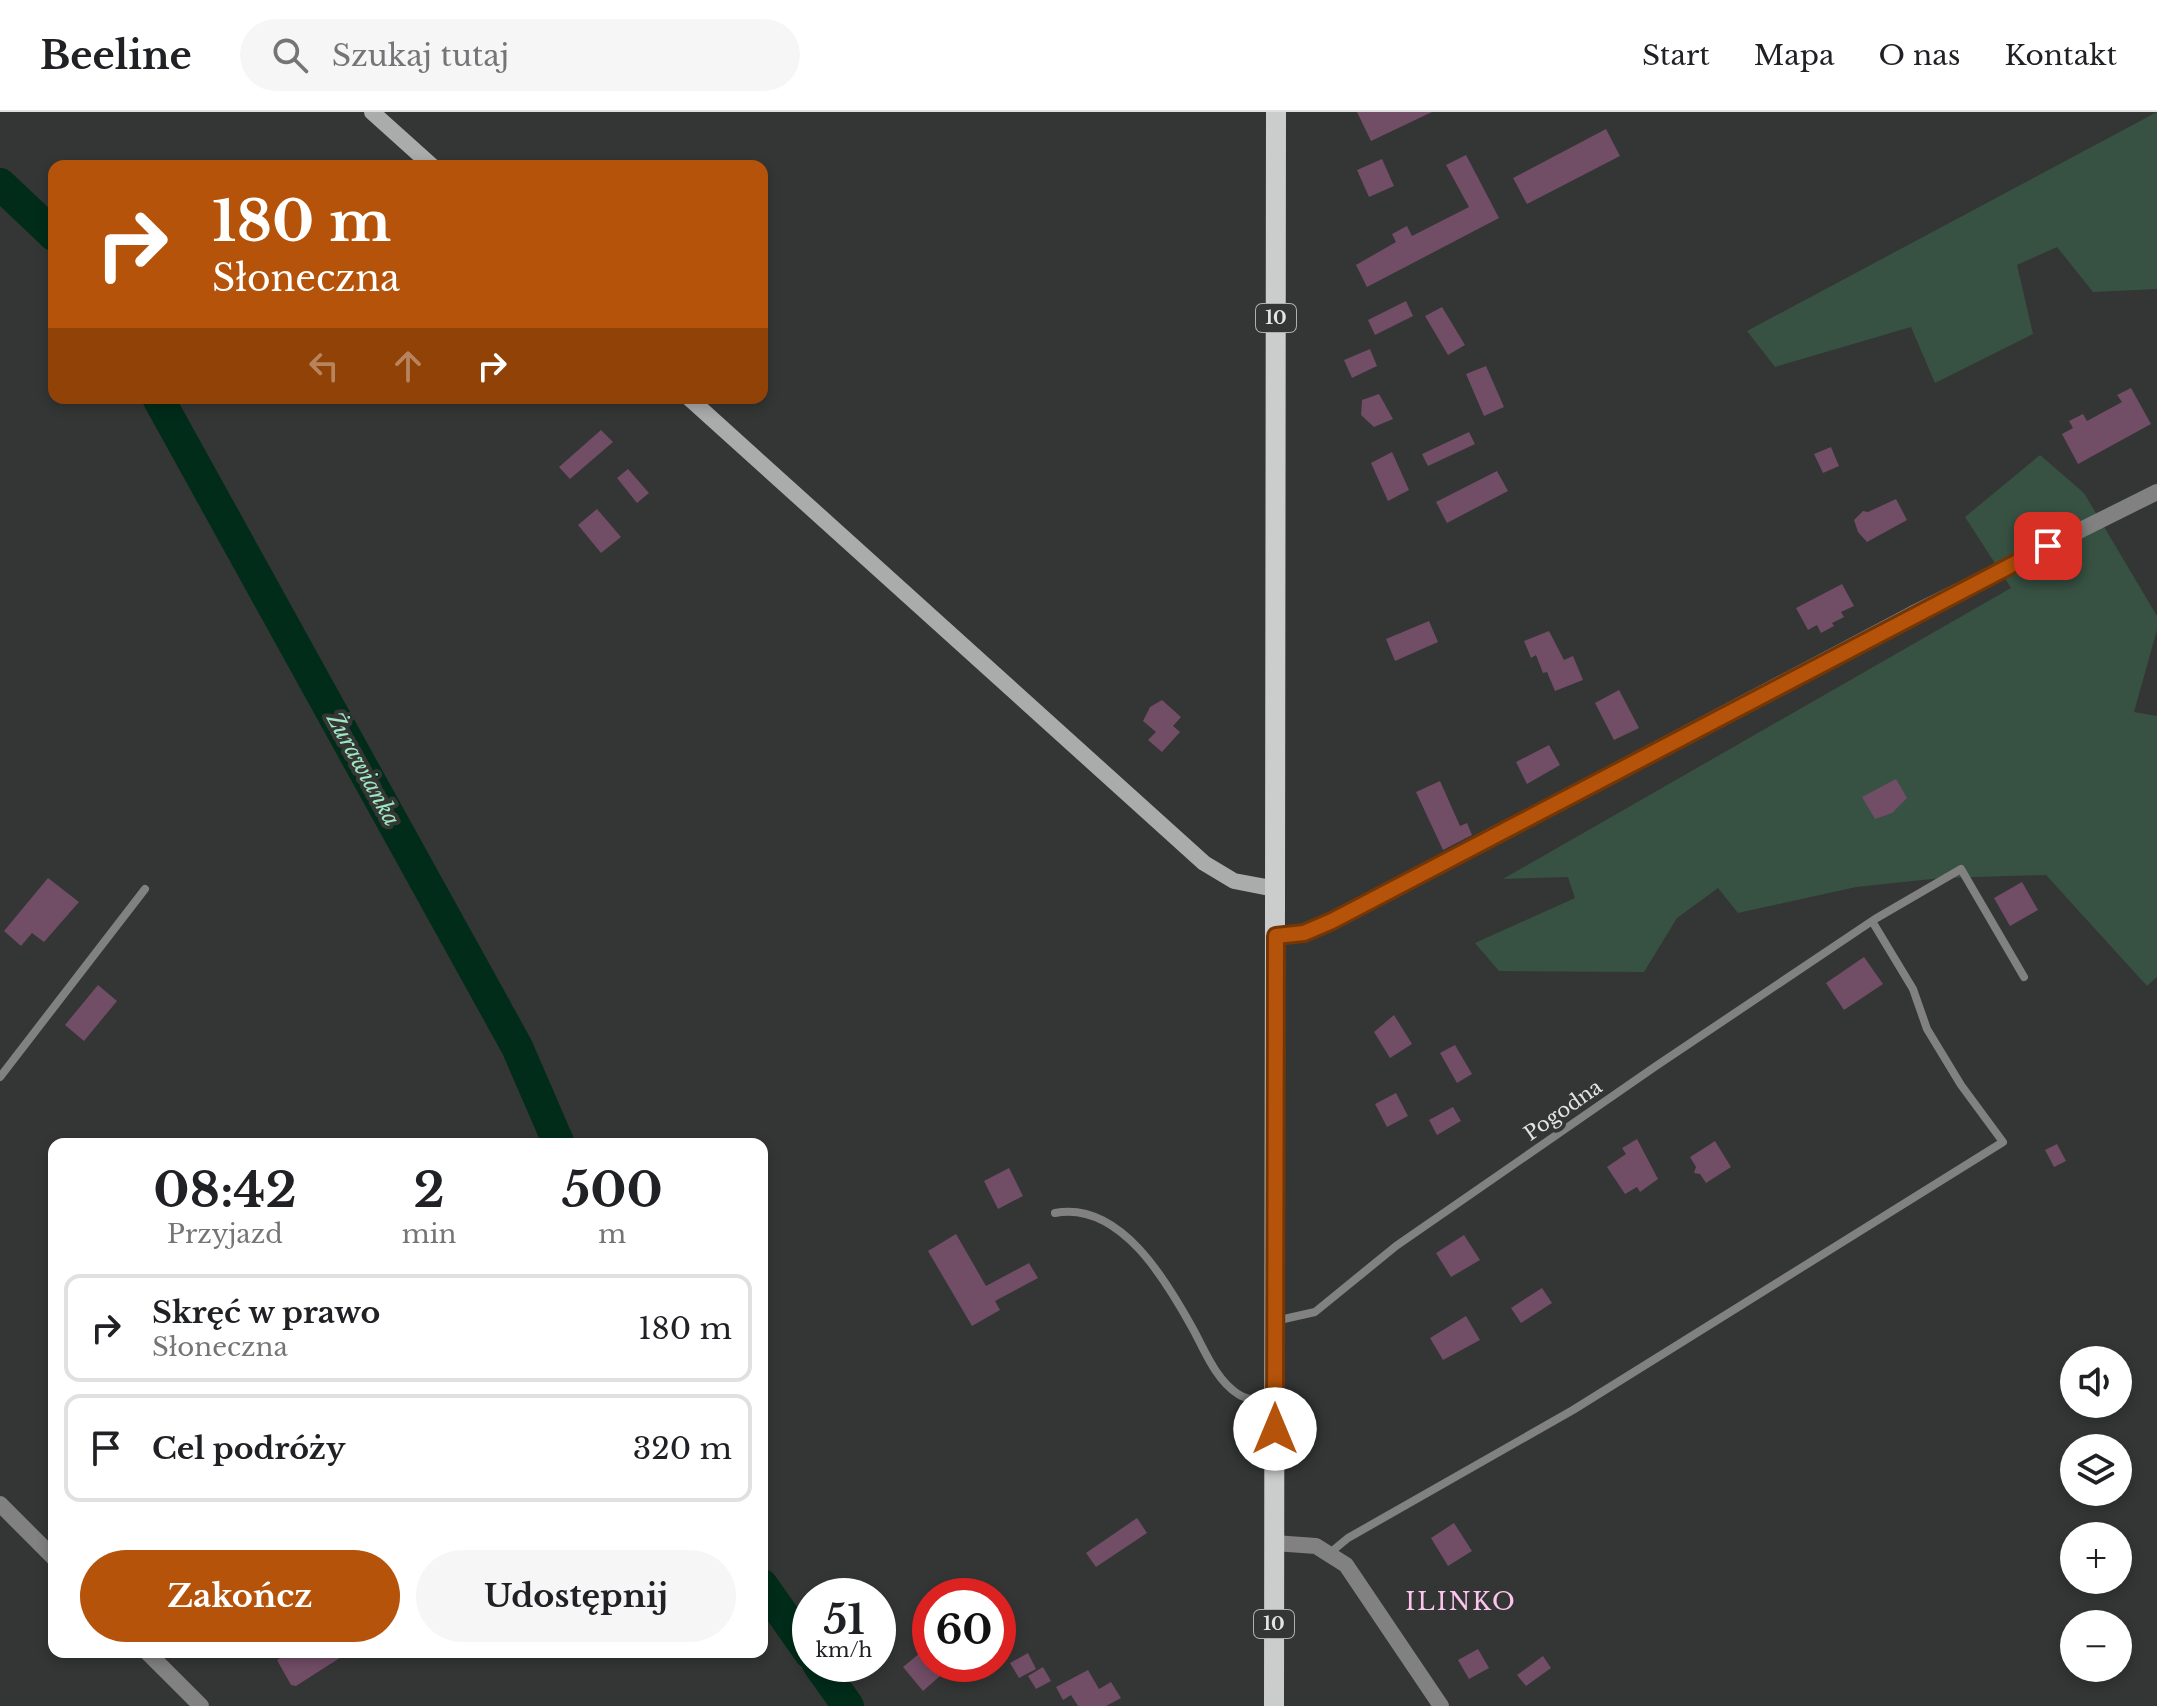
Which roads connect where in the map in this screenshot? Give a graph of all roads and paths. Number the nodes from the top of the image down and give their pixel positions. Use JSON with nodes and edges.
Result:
{"nodes":[{"id":1,"x":372,"y":112,"type":"edge"},
{"id":2,"x":1276,"y":112,"type":"edge"},
{"id":3,"x":425,"y":160,"type":"edge"},
{"id":4,"x":696,"y":404,"type":"edge"},
{"id":5,"x":2157,"y":492,"type":"edge"},
{"id":6,"x":145,"y":889,"type":"dead end"},
{"id":7,"x":1276,"y":889,"type":"junction"},
{"id":8,"x":1872,"y":921,"type":"junction"},
{"id":9,"x":1276,"y":936,"type":"junction"},
{"id":10,"x":2024,"y":977,"type":"dead end"},
{"id":11,"x":0,"y":1077,"type":"edge"},
{"id":12,"x":1055,"y":1213,"type":"dead end"},
{"id":13,"x":1274,"y":1321,"type":"junction"},
{"id":14,"x":1275,"y":1401,"type":"junction"},
{"id":15,"x":0,"y":1504,"type":"edge"},
{"id":16,"x":1274,"y":1543,"type":"junction"},
{"id":17,"x":48,"y":1552,"type":"edge"},
{"id":18,"x":1331,"y":1552,"type":"junction"},
{"id":19,"x":153,"y":1658,"type":"edge"},
{"id":20,"x":201,"y":1706,"type":"edge"},
{"id":21,"x":1274,"y":1706,"type":"edge"},
{"id":22,"x":1441,"y":1706,"type":"edge"}],
"edges":[{"from":1,"to":3,"type":"street"},
{"from":2,"to":7,"type":"main road","number":"10"},
{"from":4,"to":7,"type":"street"},
{"from":5,"to":9,"type":"street"},
{"from":6,"to":11,"type":"lane"},
{"from":7,"to":9,"type":"main road","number":"10"},
{"from":8,"to":10,"type":"lane","name":"Pogodna"},
{"from":8,"to":13,"type":"lane","name":"Pogodna"},
{"from":8,"to":18,"type":"lane"},
{"from":9,"to":13,"type":"main road","number":"10"},
{"from":12,"to":14,"type":"lane"},
{"from":13,"to":14,"type":"main road","number":"10"},
{"from":14,"to":16,"type":"main road","number":"10"},
{"from":15,"to":17,"type":"street"},
{"from":16,"to":18,"type":"street"},
{"from":16,"to":21,"type":"main road","number":"10"},
{"from":18,"to":22,"type":"street"},
{"from":19,"to":20,"type":"street"}]}
